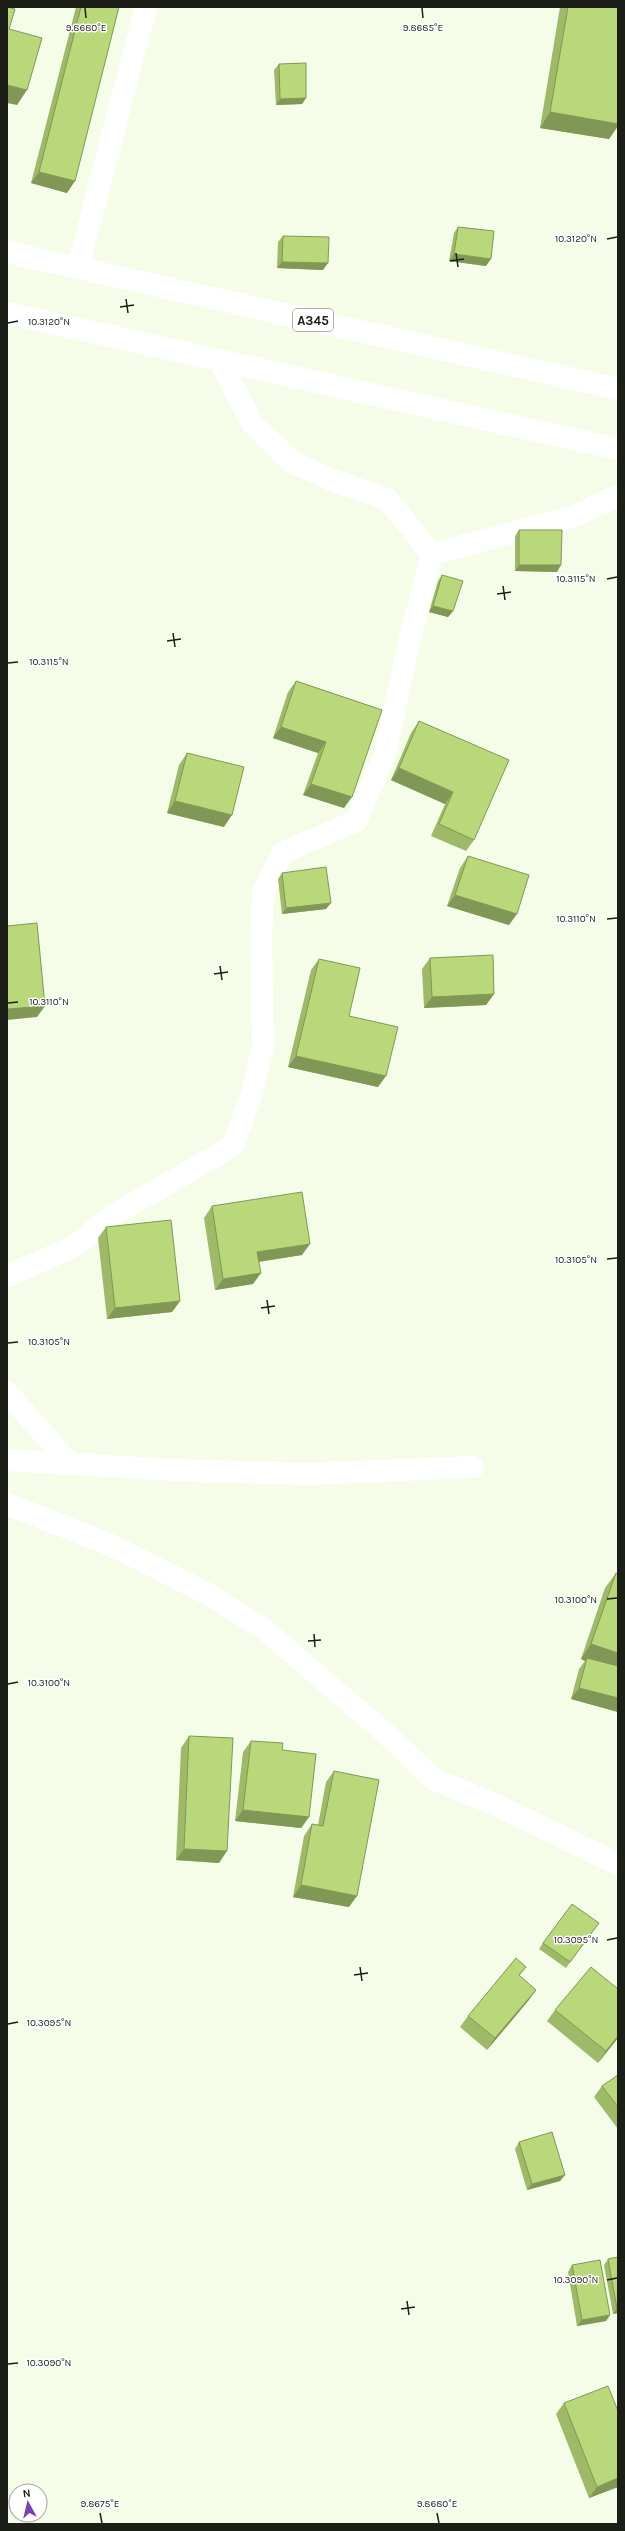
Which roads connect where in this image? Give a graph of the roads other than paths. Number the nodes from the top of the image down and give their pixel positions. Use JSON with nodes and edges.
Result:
{"nodes":[{"id":1,"x":146,"y":7,"type":"edge"},
{"id":2,"x":7,"y":252,"type":"edge"},
{"id":3,"x":78,"y":267,"type":"junction"},
{"id":4,"x":7,"y":314,"type":"edge"},
{"id":5,"x":220,"y":361,"type":"junction"},
{"id":6,"x":618,"y":389,"type":"edge"},
{"id":7,"x":618,"y":449,"type":"edge"},
{"id":8,"x":618,"y":496,"type":"edge"},
{"id":9,"x":432,"y":554,"type":"junction"},
{"id":10,"x":7,"y":1276,"type":"edge"},
{"id":11,"x":7,"y":1392,"type":"edge"},
{"id":12,"x":7,"y":1460,"type":"edge"},
{"id":13,"x":69,"y":1463,"type":"junction"},
{"id":14,"x":473,"y":1466,"type":"dead end"},
{"id":15,"x":7,"y":1504,"type":"edge"},
{"id":16,"x":618,"y":1864,"type":"edge"}],
"edges":[{"from":1,"to":3,"type":"main road"},
{"from":2,"to":3,"type":"main road","number":"A345"},
{"from":3,"to":6,"type":"main road","number":"A345"},
{"from":4,"to":5,"type":"main road"},
{"from":5,"to":7,"type":"main road"},
{"from":5,"to":9,"type":"main road"},
{"from":8,"to":9,"type":"main road"},
{"from":9,"to":10,"type":"main road"},
{"from":11,"to":13,"type":"main road"},
{"from":12,"to":13,"type":"main road"},
{"from":13,"to":14,"type":"main road"},
{"from":15,"to":16,"type":"main road"}]}
